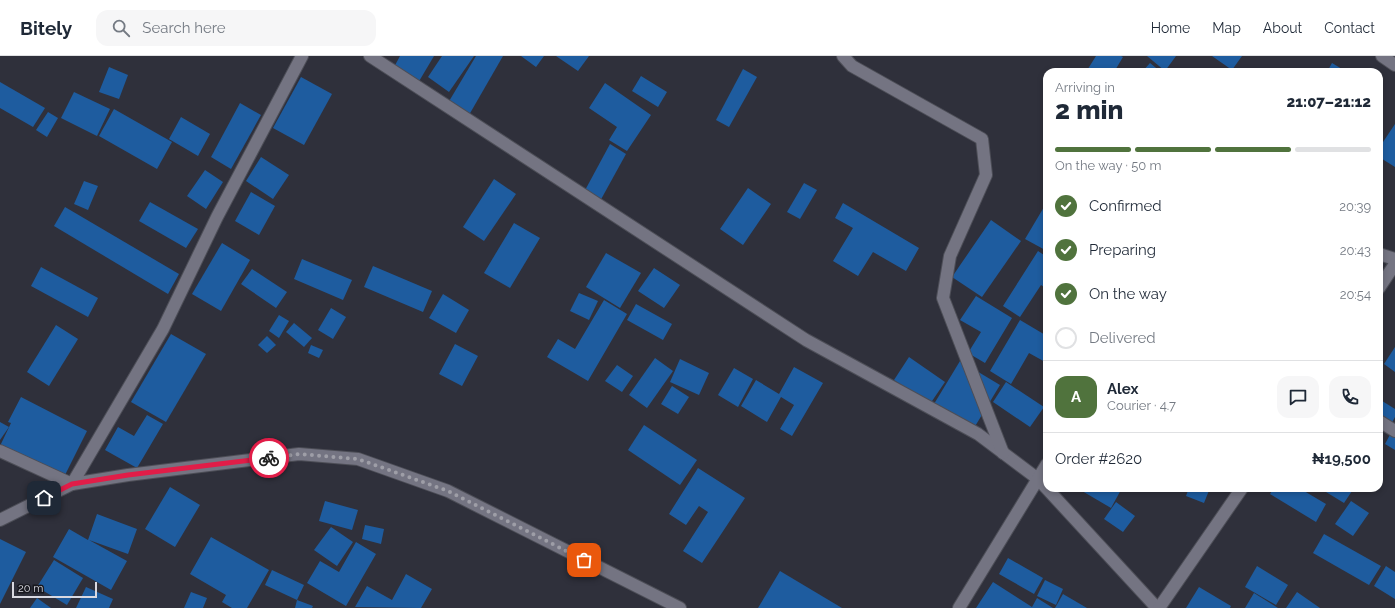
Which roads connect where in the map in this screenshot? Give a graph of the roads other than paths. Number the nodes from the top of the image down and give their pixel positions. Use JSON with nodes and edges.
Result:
{"nodes":[{"id":1,"x":302,"y":56,"type":"edge"},
{"id":2,"x":370,"y":56,"type":"edge"},
{"id":3,"x":843,"y":56,"type":"edge"},
{"id":4,"x":1382,"y":56,"type":"edge"},
{"id":5,"x":1395,"y":65,"type":"edge"},
{"id":6,"x":1383,"y":255,"type":"edge"},
{"id":7,"x":1395,"y":259,"type":"edge"},
{"id":8,"x":1395,"y":264,"type":"edge"},
{"id":9,"x":1383,"y":282,"type":"edge"},
{"id":10,"x":1383,"y":424,"type":"edge"},
{"id":11,"x":1395,"y":431,"type":"edge"},
{"id":12,"x":0,"y":451,"type":"edge"},
{"id":13,"x":1003,"y":453,"type":"junction"},
{"id":14,"x":1043,"y":471,"type":"edge"},
{"id":15,"x":1038,"y":479,"type":"junction"},
{"id":16,"x":72,"y":484,"type":"junction"},
{"id":17,"x":1043,"y":484,"type":"edge"},
{"id":18,"x":1050,"y":492,"type":"edge"},
{"id":19,"x":1239,"y":492,"type":"edge"},
{"id":20,"x":0,"y":520,"type":"edge"},
{"id":21,"x":680,"y":608,"type":"edge"},
{"id":22,"x":959,"y":608,"type":"edge"},
{"id":23,"x":1158,"y":608,"type":"edge"}],
"edges":[{"from":1,"to":16,"type":"street"},
{"from":2,"to":13,"type":"street"},
{"from":3,"to":13,"type":"street"},
{"from":4,"to":5,"type":"street"},
{"from":6,"to":7,"type":"street"},
{"from":8,"to":9,"type":"street"},
{"from":10,"to":11,"type":"street"},
{"from":12,"to":16,"type":"street"},
{"from":13,"to":15,"type":"street"},
{"from":14,"to":15,"type":"street"},
{"from":15,"to":17,"type":"street"},
{"from":15,"to":22,"type":"street"},
{"from":16,"to":20,"type":"street"},
{"from":16,"to":21,"type":"street"},
{"from":18,"to":23,"type":"street"},
{"from":19,"to":23,"type":"street"}]}
